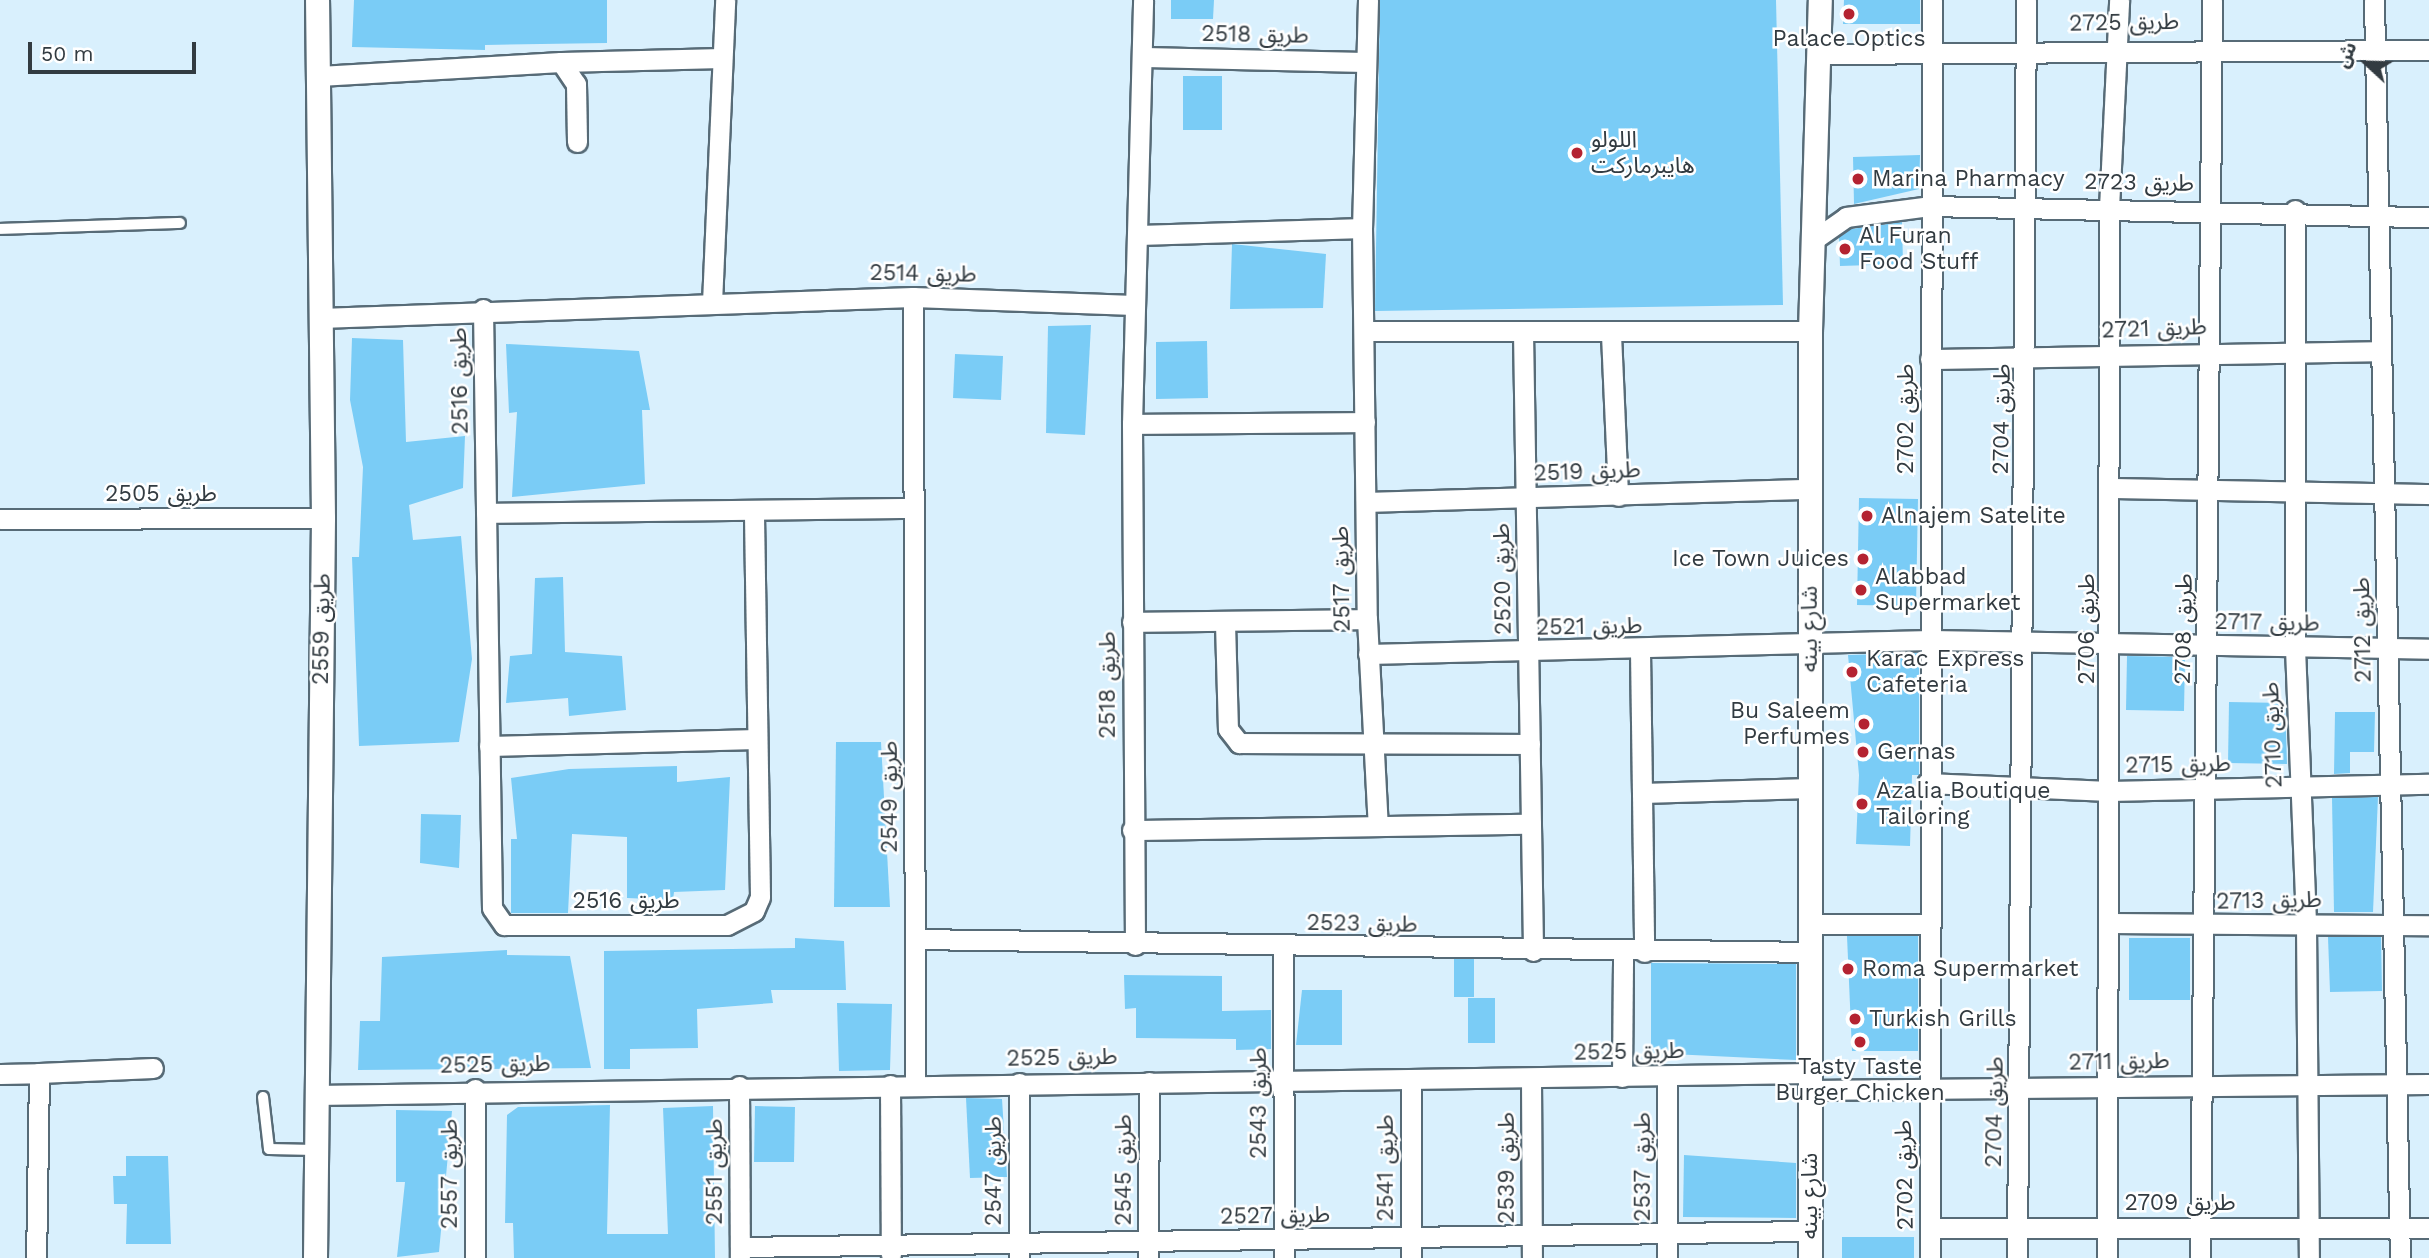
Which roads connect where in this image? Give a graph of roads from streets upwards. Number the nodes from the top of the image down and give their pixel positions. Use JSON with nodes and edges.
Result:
{"nodes":[{"id":1,"x":317,"y":0,"type":"edge"},
{"id":2,"x":725,"y":0,"type":"edge"},
{"id":3,"x":1143,"y":0,"type":"edge"},
{"id":4,"x":1368,"y":0,"type":"edge"},
{"id":5,"x":1820,"y":0,"type":"edge"},
{"id":6,"x":1932,"y":0,"type":"edge"},
{"id":7,"x":2026,"y":0,"type":"edge"},
{"id":8,"x":2119,"y":0,"type":"edge"},
{"id":9,"x":2212,"y":0,"type":"edge"},
{"id":10,"x":2374,"y":0,"type":"edge"},
{"id":11,"x":2210,"y":46,"type":"junction"},
{"id":12,"x":2119,"y":47,"type":"junction"},
{"id":13,"x":2026,"y":49,"type":"junction"},
{"id":14,"x":1932,"y":50,"type":"junction"},
{"id":15,"x":2374,"y":50,"type":"junction"},
{"id":16,"x":2429,"y":50,"type":"edge"},
{"id":17,"x":1819,"y":54,"type":"junction"},
{"id":18,"x":1143,"y":57,"type":"junction"},
{"id":19,"x":722,"y":58,"type":"junction"},
{"id":20,"x":561,"y":62,"type":"junction"},
{"id":21,"x":1366,"y":62,"type":"junction"},
{"id":22,"x":319,"y":76,"type":"junction"},
{"id":23,"x":577,"y":142,"type":"dead end"},
{"id":24,"x":1931,"y":206,"type":"junction"},
{"id":25,"x":2026,"y":206,"type":"junction"},
{"id":26,"x":2109,"y":208,"type":"junction"},
{"id":27,"x":2210,"y":208,"type":"junction"},
{"id":28,"x":2295,"y":210,"type":"junction"},
{"id":29,"x":2378,"y":214,"type":"junction"},
{"id":30,"x":2429,"y":217,"type":"edge"},
{"id":31,"x":1362,"y":228,"type":"junction"},
{"id":32,"x":1140,"y":235,"type":"junction"},
{"id":33,"x":1815,"y":239,"type":"junction"},
{"id":34,"x":913,"y":297,"type":"junction"},
{"id":35,"x":712,"y":303,"type":"junction"},
{"id":36,"x":1134,"y":305,"type":"junction"},
{"id":37,"x":483,"y":309,"type":"junction"},
{"id":38,"x":320,"y":318,"type":"junction"},
{"id":39,"x":1364,"y":331,"type":"junction"},
{"id":40,"x":1810,"y":331,"type":"junction"},
{"id":41,"x":1523,"y":332,"type":"junction"},
{"id":42,"x":1611,"y":334,"type":"junction"},
{"id":43,"x":2210,"y":351,"type":"junction"},
{"id":44,"x":2295,"y":351,"type":"junction"},
{"id":45,"x":2380,"y":351,"type":"junction"},
{"id":46,"x":2110,"y":355,"type":"junction"},
{"id":47,"x":2027,"y":357,"type":"junction"},
{"id":48,"x":1930,"y":359,"type":"junction"},
{"id":49,"x":1365,"y":422,"type":"junction"},
{"id":50,"x":1132,"y":424,"type":"junction"},
{"id":51,"x":2110,"y":488,"type":"junction"},
{"id":52,"x":1810,"y":489,"type":"junction"},
{"id":53,"x":2211,"y":490,"type":"junction"},
{"id":54,"x":2295,"y":493,"type":"junction"},
{"id":55,"x":2384,"y":494,"type":"junction"},
{"id":56,"x":2429,"y":494,"type":"edge"},
{"id":57,"x":1618,"y":496,"type":"junction"},
{"id":58,"x":1526,"y":499,"type":"junction"},
{"id":59,"x":1366,"y":502,"type":"junction"},
{"id":60,"x":913,"y":508,"type":"junction"},
{"id":61,"x":486,"y":513,"type":"junction"},
{"id":62,"x":754,"y":513,"type":"junction"},
{"id":63,"x":323,"y":518,"type":"junction"},
{"id":64,"x":0,"y":519,"type":"edge"},
{"id":65,"x":1367,"y":619,"type":"junction"},
{"id":66,"x":1132,"y":622,"type":"junction"},
{"id":67,"x":1225,"y":623,"type":"junction"},
{"id":68,"x":1931,"y":640,"type":"junction"},
{"id":69,"x":2113,"y":641,"type":"junction"},
{"id":70,"x":2023,"y":642,"type":"junction"},
{"id":71,"x":1811,"y":645,"type":"junction"},
{"id":72,"x":2208,"y":647,"type":"junction"},
{"id":73,"x":2295,"y":648,"type":"junction"},
{"id":74,"x":2389,"y":648,"type":"junction"},
{"id":75,"x":2429,"y":649,"type":"edge"},
{"id":76,"x":1640,"y":651,"type":"junction"},
{"id":77,"x":1528,"y":652,"type":"junction"},
{"id":78,"x":1368,"y":654,"type":"junction"},
{"id":79,"x":757,"y":739,"type":"junction"},
{"id":80,"x":1373,"y":742,"type":"junction"},
{"id":81,"x":1530,"y":744,"type":"junction"},
{"id":82,"x":489,"y":746,"type":"junction"},
{"id":83,"x":1927,"y":783,"type":"junction"},
{"id":84,"x":2390,"y":783,"type":"junction"},
{"id":85,"x":2429,"y":784,"type":"edge"},
{"id":86,"x":1810,"y":788,"type":"junction"},
{"id":87,"x":2300,"y":788,"type":"junction"},
{"id":88,"x":2024,"y":789,"type":"junction"},
{"id":89,"x":2109,"y":790,"type":"junction"},
{"id":90,"x":2206,"y":790,"type":"junction"},
{"id":91,"x":1642,"y":793,"type":"junction"},
{"id":92,"x":1531,"y":824,"type":"junction"},
{"id":93,"x":1378,"y":826,"type":"junction"},
{"id":94,"x":1132,"y":830,"type":"junction"},
{"id":95,"x":1810,"y":923,"type":"junction"},
{"id":96,"x":2110,"y":923,"type":"junction"},
{"id":97,"x":1928,"y":924,"type":"junction"},
{"id":98,"x":2306,"y":925,"type":"junction"},
{"id":99,"x":2395,"y":925,"type":"junction"},
{"id":100,"x":2429,"y":925,"type":"edge"},
{"id":101,"x":2206,"y":927,"type":"junction"},
{"id":102,"x":915,"y":939,"type":"junction"},
{"id":103,"x":1135,"y":946,"type":"junction"},
{"id":104,"x":1283,"y":947,"type":"junction"},
{"id":105,"x":1533,"y":951,"type":"junction"},
{"id":106,"x":1623,"y":952,"type":"junction"},
{"id":107,"x":1644,"y":952,"type":"junction"},
{"id":108,"x":1809,"y":952,"type":"junction"},
{"id":109,"x":153,"y":1068,"type":"dead end"},
{"id":110,"x":39,"y":1073,"type":"junction"},
{"id":111,"x":0,"y":1074,"type":"edge"},
{"id":112,"x":1667,"y":1076,"type":"junction"},
{"id":113,"x":1622,"y":1077,"type":"junction"},
{"id":114,"x":1531,"y":1078,"type":"junction"},
{"id":115,"x":1411,"y":1079,"type":"junction"},
{"id":116,"x":1284,"y":1080,"type":"junction"},
{"id":117,"x":1149,"y":1082,"type":"junction"},
{"id":118,"x":1810,"y":1082,"type":"junction"},
{"id":119,"x":1018,"y":1083,"type":"junction"},
{"id":120,"x":2394,"y":1083,"type":"junction"},
{"id":121,"x":2429,"y":1084,"type":"edge"},
{"id":122,"x":890,"y":1085,"type":"junction"},
{"id":123,"x":915,"y":1085,"type":"junction"},
{"id":124,"x":2203,"y":1085,"type":"junction"},
{"id":125,"x":2308,"y":1086,"type":"junction"},
{"id":126,"x":739,"y":1087,"type":"junction"},
{"id":127,"x":1928,"y":1087,"type":"junction"},
{"id":128,"x":2020,"y":1087,"type":"junction"},
{"id":129,"x":2109,"y":1087,"type":"junction"},
{"id":130,"x":475,"y":1089,"type":"junction"},
{"id":131,"x":315,"y":1096,"type":"junction"},
{"id":132,"x":1930,"y":1228,"type":"junction"},
{"id":133,"x":2017,"y":1228,"type":"junction"},
{"id":134,"x":2107,"y":1228,"type":"junction"},
{"id":135,"x":2200,"y":1228,"type":"junction"},
{"id":136,"x":2307,"y":1228,"type":"junction"},
{"id":137,"x":2399,"y":1228,"type":"junction"},
{"id":138,"x":2429,"y":1228,"type":"edge"},
{"id":139,"x":1810,"y":1231,"type":"junction"},
{"id":140,"x":1667,"y":1235,"type":"junction"},
{"id":141,"x":1532,"y":1237,"type":"junction"},
{"id":142,"x":1410,"y":1248,"type":"edge"},
{"id":143,"x":1284,"y":1249,"type":"edge"},
{"id":144,"x":1148,"y":1250,"type":"edge"},
{"id":145,"x":1019,"y":1251,"type":"edge"},
{"id":146,"x":891,"y":1252,"type":"edge"},
{"id":147,"x":740,"y":1253,"type":"edge"},
{"id":148,"x":36,"y":1258,"type":"edge"},
{"id":149,"x":315,"y":1258,"type":"edge"},
{"id":150,"x":475,"y":1258,"type":"edge"},
{"id":151,"x":1532,"y":1258,"type":"edge"},
{"id":152,"x":1667,"y":1258,"type":"edge"},
{"id":153,"x":1810,"y":1258,"type":"edge"},
{"id":154,"x":1930,"y":1258,"type":"edge"},
{"id":155,"x":2017,"y":1258,"type":"edge"},
{"id":156,"x":2108,"y":1258,"type":"edge"},
{"id":157,"x":2200,"y":1258,"type":"edge"},
{"id":158,"x":2309,"y":1258,"type":"edge"},
{"id":159,"x":2400,"y":1258,"type":"edge"}],
"edges":[{"from":1,"to":22,"type":"street","name":"طريق 2559"},
{"from":2,"to":19,"type":"street"},
{"from":3,"to":18,"type":"street","name":"طريق 2518"},
{"from":4,"to":21,"type":"street","name":"طريق 2517"},
{"from":5,"to":17,"type":"street","name":"شارع بينه"},
{"from":6,"to":14,"type":"street","name":"طريق 2702"},
{"from":7,"to":13,"type":"street","name":"طريق 2704"},
{"from":8,"to":12,"type":"street","name":"طريق 2706"},
{"from":9,"to":11,"type":"street","name":"طريق 2708"},
{"from":10,"to":15,"type":"street","name":"طريق 2712"},
{"from":11,"to":12,"type":"street","name":"طريق 2725"},
{"from":11,"to":15,"type":"street","name":"طريق 2725"},
{"from":11,"to":27,"type":"street","name":"طريق 2708"},
{"from":12,"to":13,"type":"street","name":"طريق 2725"},
{"from":12,"to":26,"type":"street","name":"طريق 2706"},
{"from":13,"to":14,"type":"street","name":"طريق 2725"},
{"from":13,"to":25,"type":"street","name":"طريق 2704"},
{"from":14,"to":17,"type":"street","name":"طريق 2725"},
{"from":14,"to":24,"type":"street","name":"طريق 2702"},
{"from":15,"to":16,"type":"street","name":"طريق 2725"},
{"from":15,"to":29,"type":"street","name":"طريق 2712"},
{"from":17,"to":33,"type":"street","name":"شارع بينه"},
{"from":18,"to":21,"type":"street","name":"طريق 2518"},
{"from":18,"to":32,"type":"street","name":"طريق 2518"},
{"from":19,"to":20,"type":"street"},
{"from":19,"to":35,"type":"street"},
{"from":20,"to":22,"type":"street"},
{"from":20,"to":23,"type":"street"},
{"from":21,"to":31,"type":"street","name":"طريق 2517"},
{"from":22,"to":38,"type":"street","name":"طريق 2559"},
{"from":24,"to":25,"type":"street","name":"طريق 2723"},
{"from":24,"to":33,"type":"street","name":"طريق 2723"},
{"from":24,"to":48,"type":"street","name":"طريق 2702"},
{"from":25,"to":26,"type":"street","name":"طريق 2723"},
{"from":25,"to":47,"type":"street","name":"طريق 2704"},
{"from":26,"to":27,"type":"street","name":"طريق 2723"},
{"from":26,"to":46,"type":"street","name":"طريق 2706"},
{"from":27,"to":28,"type":"street","name":"طريق 2723"},
{"from":27,"to":43,"type":"street","name":"طريق 2708"},
{"from":28,"to":29,"type":"street","name":"طريق 2723"},
{"from":28,"to":44,"type":"street","name":"طريق 2710"},
{"from":29,"to":30,"type":"street","name":"طريق 2723"},
{"from":29,"to":45,"type":"street","name":"طريق 2712"},
{"from":31,"to":32,"type":"street"},
{"from":31,"to":39,"type":"street","name":"طريق 2517"},
{"from":32,"to":36,"type":"street","name":"طريق 2518"},
{"from":33,"to":40,"type":"street","name":"شارع بينه"},
{"from":34,"to":35,"type":"street","name":"طريق 2514"},
{"from":34,"to":36,"type":"street","name":"طريق 2514"},
{"from":34,"to":60,"type":"street","name":"طريق 2549"},
{"from":35,"to":37,"type":"street","name":"طريق 2514"},
{"from":36,"to":50,"type":"street","name":"طريق 2518"},
{"from":37,"to":38,"type":"street","name":"طريق 2514"},
{"from":37,"to":61,"type":"street","name":"طريق 2516"},
{"from":38,"to":63,"type":"street","name":"طريق 2559"},
{"from":39,"to":41,"type":"street"},
{"from":39,"to":49,"type":"street","name":"طريق 2517"},
{"from":40,"to":42,"type":"street"},
{"from":40,"to":52,"type":"street","name":"شارع بينه"},
{"from":41,"to":42,"type":"street"},
{"from":41,"to":58,"type":"street","name":"طريق 2520"},
{"from":42,"to":57,"type":"street"},
{"from":43,"to":44,"type":"street","name":"طريق 2721"},
{"from":43,"to":46,"type":"street","name":"طريق 2721"},
{"from":43,"to":53,"type":"street","name":"طريق 2708"},
{"from":44,"to":45,"type":"street","name":"طريق 2721"},
{"from":44,"to":54,"type":"street","name":"طريق 2710"},
{"from":45,"to":55,"type":"street","name":"طريق 2712"},
{"from":46,"to":47,"type":"street","name":"طريق 2721"},
{"from":46,"to":51,"type":"street","name":"طريق 2706"},
{"from":47,"to":48,"type":"street","name":"طريق 2721"},
{"from":47,"to":70,"type":"street","name":"طريق 2704"},
{"from":48,"to":68,"type":"street","name":"طريق 2702"},
{"from":49,"to":50,"type":"street"},
{"from":49,"to":59,"type":"street","name":"طريق 2517"},
{"from":50,"to":66,"type":"street","name":"طريق 2518"},
{"from":51,"to":53,"type":"street"},
{"from":51,"to":69,"type":"street","name":"طريق 2706"},
{"from":52,"to":57,"type":"street","name":"طريق 2519"},
{"from":52,"to":71,"type":"street","name":"شارع بينه"},
{"from":53,"to":54,"type":"street"},
{"from":53,"to":72,"type":"street","name":"طريق 2708"},
{"from":54,"to":55,"type":"street"},
{"from":54,"to":73,"type":"street","name":"طريق 2710"},
{"from":55,"to":56,"type":"street"},
{"from":55,"to":74,"type":"street","name":"طريق 2712"},
{"from":57,"to":58,"type":"street","name":"طريق 2519"},
{"from":58,"to":59,"type":"street","name":"طريق 2519"},
{"from":58,"to":77,"type":"street","name":"طريق 2520"},
{"from":59,"to":65,"type":"street","name":"طريق 2517"},
{"from":60,"to":62,"type":"street"},
{"from":60,"to":102,"type":"street","name":"طريق 2549"},
{"from":61,"to":62,"type":"street"},
{"from":61,"to":82,"type":"street","name":"طريق 2516"},
{"from":62,"to":79,"type":"street","name":"طريق 2516"},
{"from":63,"to":64,"type":"street","name":"طريق 2505"},
{"from":63,"to":131,"type":"street","name":"طريق 2559"},
{"from":65,"to":67,"type":"street"},
{"from":65,"to":78,"type":"street","name":"طريق 2517"},
{"from":66,"to":67,"type":"street"},
{"from":66,"to":94,"type":"street","name":"طريق 2518"},
{"from":67,"to":80,"type":"street"},
{"from":68,"to":70,"type":"street","name":"طريق 2717"},
{"from":68,"to":71,"type":"street","name":"طريق 2717"},
{"from":68,"to":83,"type":"street","name":"طريق 2702"},
{"from":69,"to":70,"type":"street","name":"طريق 2717"},
{"from":69,"to":72,"type":"street","name":"طريق 2717"},
{"from":69,"to":89,"type":"street","name":"طريق 2706"},
{"from":70,"to":88,"type":"street","name":"طريق 2704"},
{"from":71,"to":76,"type":"street","name":"طريق 2521"},
{"from":71,"to":86,"type":"street","name":"شارع بينه"},
{"from":72,"to":73,"type":"street","name":"طريق 2717"},
{"from":72,"to":90,"type":"street","name":"طريق 2708"},
{"from":73,"to":74,"type":"street","name":"طريق 2717"},
{"from":73,"to":87,"type":"street","name":"طريق 2710"},
{"from":74,"to":75,"type":"street","name":"طريق 2717"},
{"from":74,"to":84,"type":"street","name":"طريق 2712"},
{"from":76,"to":77,"type":"street","name":"طريق 2521"},
{"from":76,"to":91,"type":"street"},
{"from":77,"to":78,"type":"street","name":"طريق 2521"},
{"from":77,"to":81,"type":"street","name":"طريق 2520"},
{"from":78,"to":80,"type":"street","name":"طريق 2517"},
{"from":79,"to":82,"type":"street"},
{"from":79,"to":82,"type":"street","name":"طريق 2516"},
{"from":80,"to":81,"type":"street"},
{"from":80,"to":93,"type":"street","name":"طريق 2517"},
{"from":81,"to":92,"type":"street","name":"طريق 2520"},
{"from":83,"to":88,"type":"street","name":"طريق 2715"},
{"from":83,"to":97,"type":"street","name":"طريق 2702"},
{"from":84,"to":85,"type":"street","name":"طريق 2715"},
{"from":84,"to":87,"type":"street","name":"طريق 2715"},
{"from":84,"to":99,"type":"street","name":"طريق 2712"},
{"from":86,"to":91,"type":"street"},
{"from":86,"to":95,"type":"street","name":"شارع بينه"},
{"from":87,"to":90,"type":"street","name":"طريق 2715"},
{"from":87,"to":98,"type":"street","name":"طريق 2710"},
{"from":88,"to":89,"type":"street","name":"طريق 2715"},
{"from":88,"to":128,"type":"street","name":"طريق 2704"},
{"from":89,"to":90,"type":"street","name":"طريق 2715"},
{"from":89,"to":96,"type":"street","name":"طريق 2706"},
{"from":90,"to":101,"type":"street","name":"طريق 2708"},
{"from":91,"to":107,"type":"street"},
{"from":92,"to":93,"type":"street"},
{"from":92,"to":105,"type":"street","name":"طريق 2520"},
{"from":93,"to":94,"type":"street"},
{"from":94,"to":103,"type":"street","name":"طريق 2518"},
{"from":95,"to":97,"type":"street"},
{"from":95,"to":108,"type":"street","name":"شارع بينه"},
{"from":96,"to":101,"type":"street","name":"طريق 2713"},
{"from":96,"to":129,"type":"street","name":"طريق 2706"},
{"from":97,"to":127,"type":"street","name":"طريق 2702"},
{"from":98,"to":99,"type":"street","name":"طريق 2713"},
{"from":98,"to":101,"type":"street","name":"طريق 2713"},
{"from":98,"to":125,"type":"street","name":"طريق 2710"},
{"from":99,"to":100,"type":"street","name":"طريق 2713"},
{"from":99,"to":120,"type":"street","name":"طريق 2712"},
{"from":101,"to":124,"type":"street","name":"طريق 2708"},
{"from":102,"to":103,"type":"street","name":"طريق 2523"},
{"from":102,"to":123,"type":"street","name":"طريق 2549"},
{"from":103,"to":104,"type":"street","name":"طريق 2523"},
{"from":104,"to":105,"type":"street","name":"طريق 2523"},
{"from":104,"to":116,"type":"street","name":"طريق 2543"},
{"from":105,"to":106,"type":"street","name":"طريق 2523"},
{"from":106,"to":107,"type":"street","name":"طريق 2523"},
{"from":106,"to":113,"type":"street"},
{"from":107,"to":108,"type":"street","name":"طريق 2523"},
{"from":108,"to":118,"type":"street","name":"شارع بينه"},
{"from":109,"to":110,"type":"street"},
{"from":110,"to":111,"type":"street"},
{"from":110,"to":148,"type":"street"},
{"from":112,"to":113,"type":"street","name":"طريق 2525"},
{"from":112,"to":118,"type":"street","name":"طريق 2525"},
{"from":112,"to":140,"type":"street","name":"طريق 2537"},
{"from":113,"to":114,"type":"street","name":"طريق 2525"},
{"from":114,"to":115,"type":"street","name":"طريق 2525"},
{"from":114,"to":141,"type":"street","name":"طريق 2539"},
{"from":115,"to":116,"type":"street","name":"طريق 2525"},
{"from":115,"to":142,"type":"street","name":"طريق 2541"},
{"from":116,"to":117,"type":"street","name":"طريق 2525"},
{"from":116,"to":143,"type":"street","name":"طريق 2543"},
{"from":117,"to":119,"type":"street","name":"طريق 2525"},
{"from":117,"to":144,"type":"street","name":"طريق 2545"},
{"from":118,"to":127,"type":"street","name":"طريق 2711"},
{"from":118,"to":139,"type":"street","name":"شارع بينه"},
{"from":119,"to":123,"type":"street","name":"طريق 2525"},
{"from":119,"to":145,"type":"street","name":"طريق 2547"},
{"from":120,"to":121,"type":"street","name":"طريق 2711"},
{"from":120,"to":125,"type":"street","name":"طريق 2711"},
{"from":120,"to":137,"type":"street","name":"طريق 2712"},
{"from":122,"to":123,"type":"street","name":"طريق 2525"},
{"from":122,"to":126,"type":"street","name":"طريق 2525"},
{"from":122,"to":146,"type":"street"},
{"from":124,"to":125,"type":"street","name":"طريق 2711"},
{"from":124,"to":129,"type":"street","name":"طريق 2711"},
{"from":124,"to":135,"type":"street","name":"طريق 2708"},
{"from":125,"to":136,"type":"street","name":"طريق 2710"},
{"from":126,"to":130,"type":"street","name":"طريق 2525"},
{"from":126,"to":147,"type":"street","name":"طريق 2551"},
{"from":127,"to":128,"type":"street","name":"طريق 2711"},
{"from":127,"to":132,"type":"street","name":"طريق 2702"},
{"from":128,"to":129,"type":"street","name":"طريق 2711"},
{"from":128,"to":133,"type":"street","name":"طريق 2704"},
{"from":129,"to":134,"type":"street","name":"طريق 2706"},
{"from":130,"to":131,"type":"street","name":"طريق 2525"},
{"from":130,"to":150,"type":"street","name":"طريق 2557"},
{"from":131,"to":149,"type":"street","name":"طريق 2559"},
{"from":132,"to":133,"type":"street","name":"طريق 2709"},
{"from":132,"to":154,"type":"street","name":"طريق 2702"},
{"from":133,"to":134,"type":"street","name":"طريق 2709"},
{"from":133,"to":155,"type":"street","name":"طريق 2704"},
{"from":134,"to":135,"type":"street","name":"طريق 2709"},
{"from":134,"to":156,"type":"street","name":"طريق 2706"},
{"from":135,"to":136,"type":"street","name":"طريق 2709"},
{"from":135,"to":157,"type":"street","name":"طريق 2708"},
{"from":136,"to":137,"type":"street","name":"طريق 2709"},
{"from":136,"to":158,"type":"street","name":"طريق 2710"},
{"from":137,"to":138,"type":"street","name":"طريق 2709"},
{"from":137,"to":159,"type":"street","name":"طريق 2712"},
{"from":139,"to":140,"type":"street","name":"طريق 2527"},
{"from":139,"to":153,"type":"street","name":"شارع بينه"},
{"from":140,"to":141,"type":"street","name":"طريق 2527"},
{"from":140,"to":152,"type":"street","name":"طريق 2537"},
{"from":141,"to":142,"type":"street","name":"طريق 2527"},
{"from":141,"to":151,"type":"street","name":"طريق 2539"},
{"from":142,"to":143,"type":"street","name":"طريق 2527"},
{"from":143,"to":144,"type":"street","name":"طريق 2527"},
{"from":144,"to":145,"type":"street","name":"طريق 2527"},
{"from":145,"to":146,"type":"street","name":"طريق 2527"},
{"from":146,"to":147,"type":"street","name":"طريق 2527"}]}
